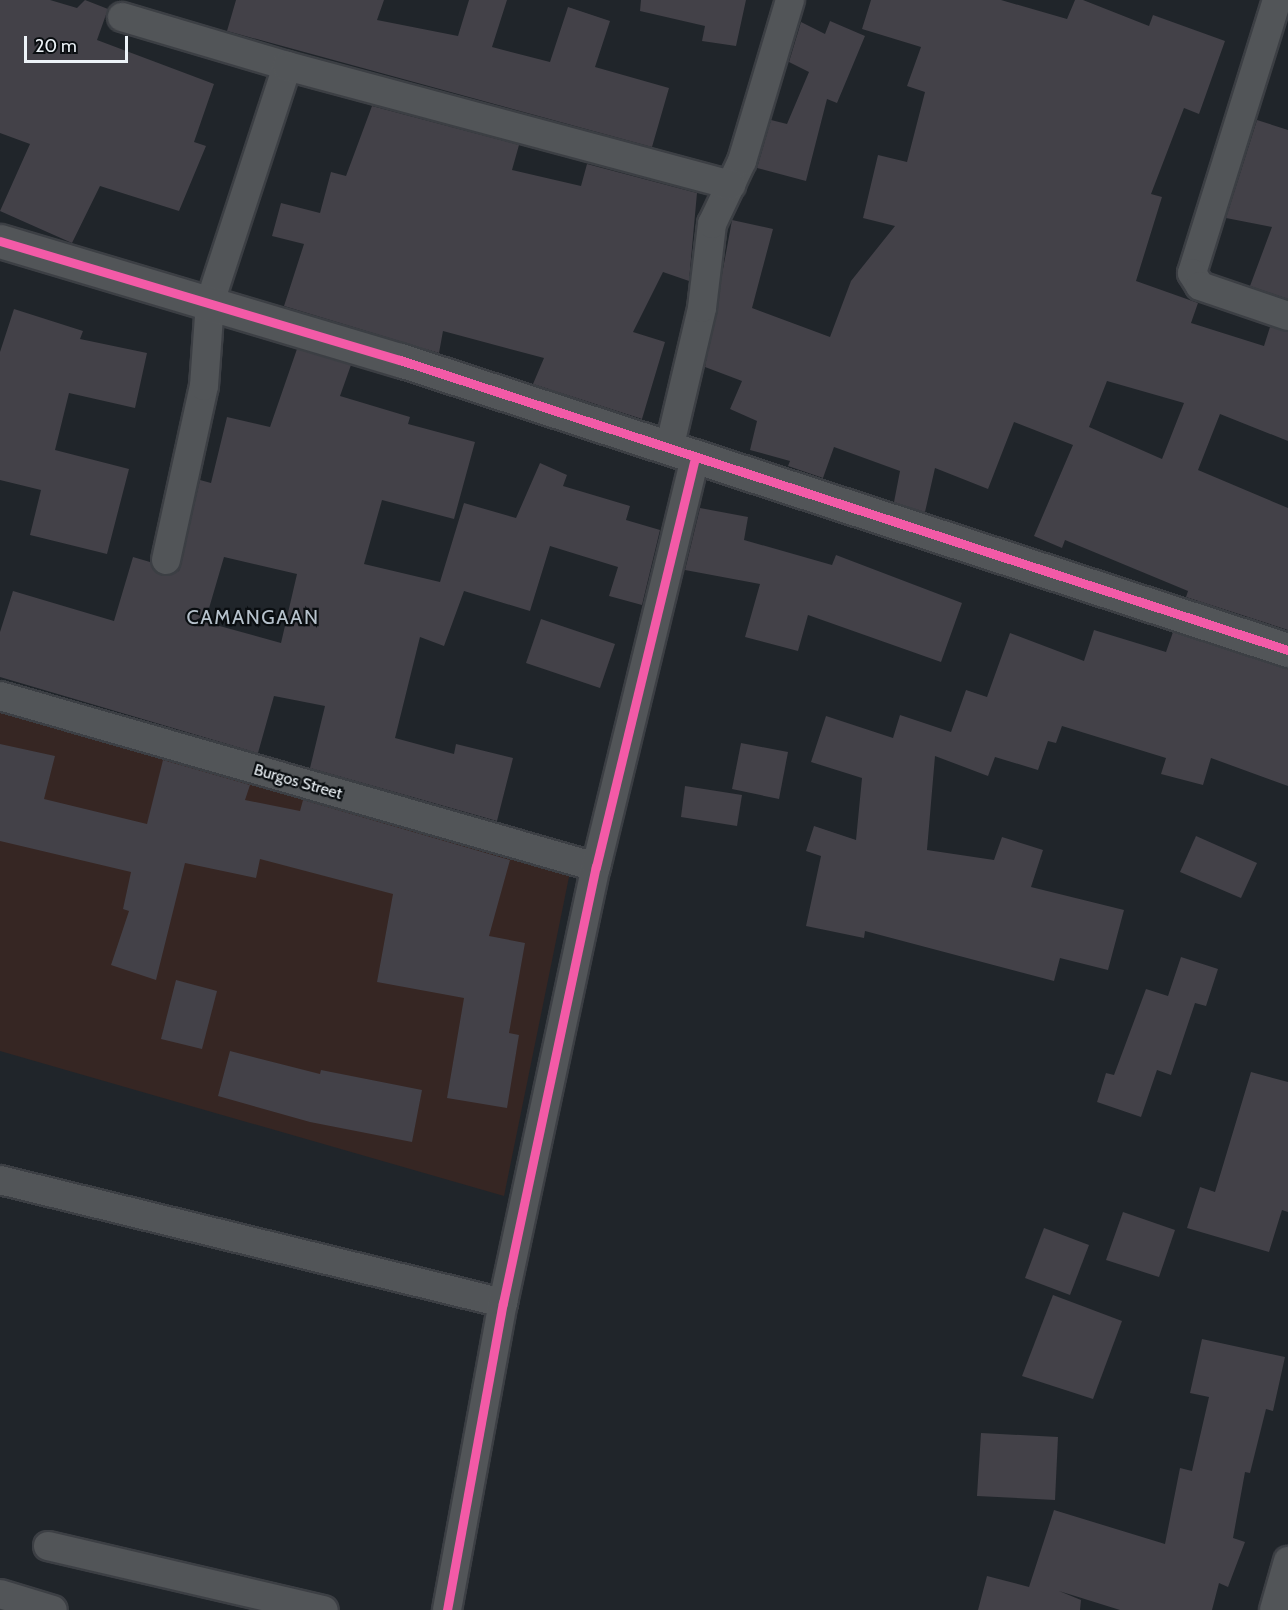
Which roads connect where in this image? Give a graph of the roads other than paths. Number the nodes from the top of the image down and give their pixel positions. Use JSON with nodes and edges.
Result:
{"nodes":[{"id":1,"x":790,"y":0,"type":"edge"},
{"id":2,"x":1276,"y":0,"type":"edge"},
{"id":3,"x":122,"y":17,"type":"dead end"},
{"id":4,"x":286,"y":66,"type":"junction"},
{"id":5,"x":731,"y":185,"type":"junction"},
{"id":6,"x":0,"y":241,"type":"edge"},
{"id":7,"x":210,"y":302,"type":"junction"},
{"id":8,"x":1288,"y":316,"type":"edge"},
{"id":9,"x":682,"y":453,"type":"junction"},
{"id":10,"x":166,"y":560,"type":"dead end"},
{"id":11,"x":1288,"y":650,"type":"edge"},
{"id":12,"x":0,"y":696,"type":"edge"},
{"id":13,"x":596,"y":867,"type":"junction"},
{"id":14,"x":0,"y":1180,"type":"edge"},
{"id":15,"x":503,"y":1303,"type":"junction"},
{"id":16,"x":48,"y":1546,"type":"dead end"},
{"id":17,"x":1288,"y":1562,"type":"edge"},
{"id":18,"x":0,"y":1594,"type":"edge"},
{"id":19,"x":53,"y":1610,"type":"edge"},
{"id":20,"x":324,"y":1610,"type":"edge"},
{"id":21,"x":447,"y":1610,"type":"edge"},
{"id":22,"x":1274,"y":1610,"type":"edge"}],
"edges":[{"from":1,"to":5,"type":"street"},
{"from":2,"to":8,"type":"street"},
{"from":3,"to":4,"type":"street"},
{"from":4,"to":5,"type":"street"},
{"from":4,"to":7,"type":"street"},
{"from":5,"to":9,"type":"street"},
{"from":6,"to":7,"type":"street"},
{"from":7,"to":9,"type":"street"},
{"from":7,"to":10,"type":"street"},
{"from":9,"to":11,"type":"street"},
{"from":9,"to":13,"type":"street"},
{"from":12,"to":13,"type":"street","name":"Burgos Street"},
{"from":13,"to":15,"type":"street"},
{"from":14,"to":15,"type":"street"},
{"from":15,"to":21,"type":"street"},
{"from":16,"to":20,"type":"street"},
{"from":17,"to":22,"type":"street"},
{"from":18,"to":19,"type":"street"}]}
